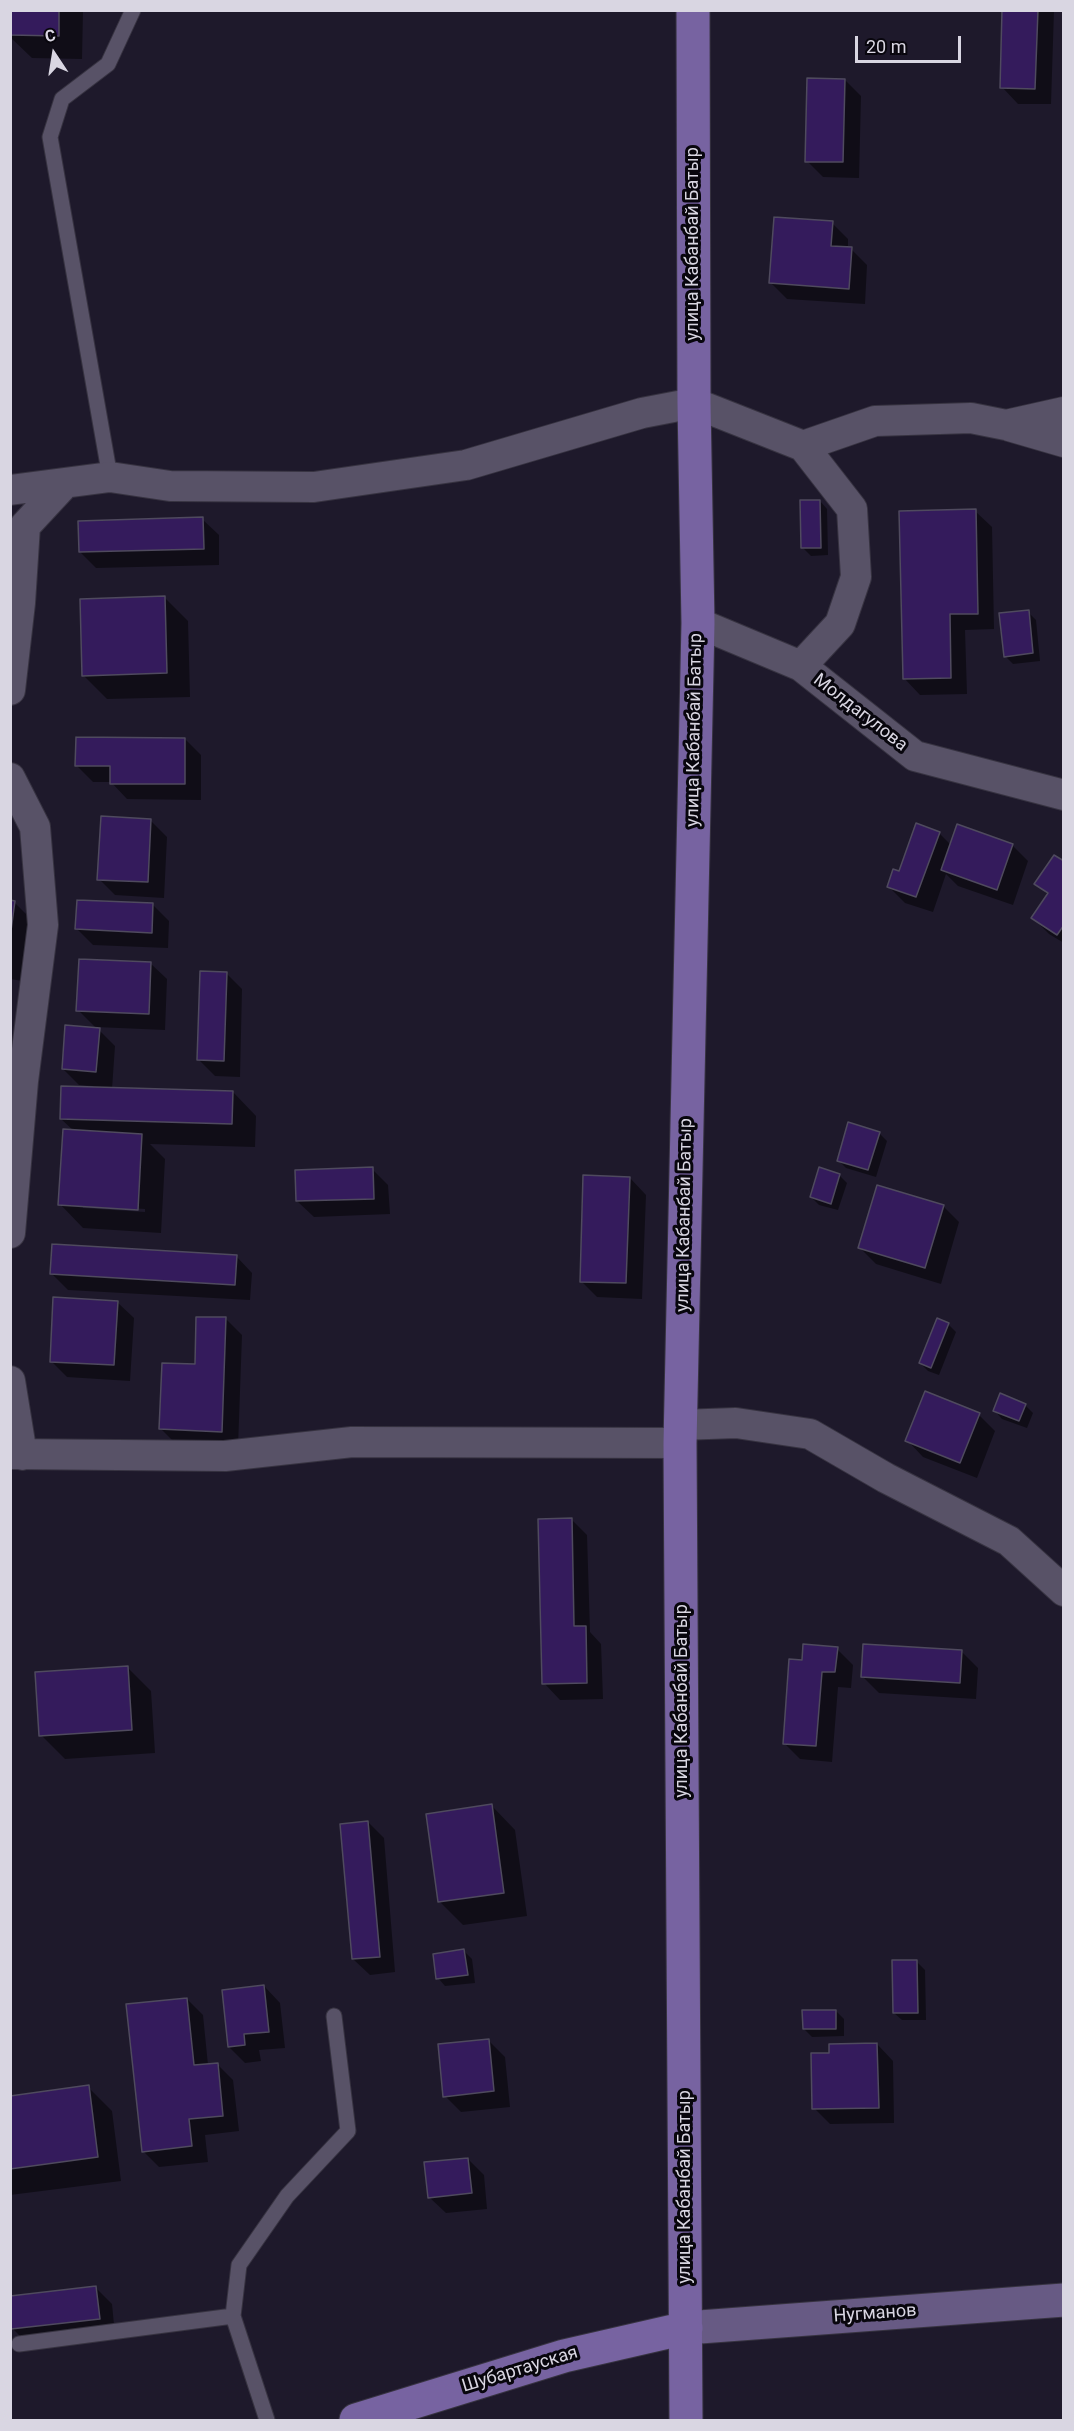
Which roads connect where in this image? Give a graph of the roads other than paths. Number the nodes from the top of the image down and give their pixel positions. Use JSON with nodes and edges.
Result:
{"nodes":[{"id":1,"x":133,"y":10,"type":"edge"},
{"id":2,"x":693,"y":10,"type":"edge"},
{"id":3,"x":694,"y":403,"type":"junction"},
{"id":4,"x":1064,"y":412,"type":"edge"},
{"id":5,"x":1006,"y":425,"type":"junction"},
{"id":6,"x":1064,"y":442,"type":"edge"},
{"id":7,"x":803,"y":446,"type":"junction"},
{"id":8,"x":110,"y":477,"type":"junction"},
{"id":9,"x":64,"y":484,"type":"junction"},
{"id":10,"x":10,"y":490,"type":"edge"},
{"id":11,"x":698,"y":623,"type":"junction"},
{"id":12,"x":801,"y":666,"type":"junction"},
{"id":13,"x":10,"y":690,"type":"edge"},
{"id":14,"x":10,"y":778,"type":"edge"},
{"id":15,"x":1064,"y":795,"type":"edge"},
{"id":16,"x":10,"y":1233,"type":"edge"},
{"id":17,"x":10,"y":1382,"type":"edge"},
{"id":18,"x":680,"y":1434,"type":"junction"},
{"id":19,"x":16,"y":1454,"type":"edge"},
{"id":20,"x":1064,"y":1591,"type":"edge"},
{"id":21,"x":334,"y":2016,"type":"dead end"},
{"id":22,"x":1064,"y":2300,"type":"edge"},
{"id":23,"x":233,"y":2316,"type":"junction"},
{"id":24,"x":686,"y":2328,"type":"junction"},
{"id":25,"x":19,"y":2344,"type":"dead end"},
{"id":26,"x":267,"y":2421,"type":"edge"},
{"id":27,"x":356,"y":2421,"type":"edge"},
{"id":28,"x":686,"y":2421,"type":"edge"}],
"edges":[{"from":1,"to":8,"type":"lane"},
{"from":2,"to":3,"type":"main road","name":"улица Кабанбай Батыр"},
{"from":3,"to":7,"type":"street"},
{"from":3,"to":8,"type":"street"},
{"from":3,"to":11,"type":"main road","name":"улица Кабанбай Батыр"},
{"from":4,"to":5,"type":"street"},
{"from":5,"to":6,"type":"street"},
{"from":5,"to":7,"type":"street"},
{"from":7,"to":12,"type":"street"},
{"from":8,"to":9,"type":"street"},
{"from":9,"to":10,"type":"street"},
{"from":9,"to":13,"type":"street"},
{"from":11,"to":12,"type":"street","name":"Молдагулова"},
{"from":11,"to":18,"type":"main road","name":"улица Кабанбай Батыр"},
{"from":12,"to":15,"type":"street","name":"Молдагулова"},
{"from":14,"to":16,"type":"street"},
{"from":17,"to":19,"type":"street"},
{"from":18,"to":19,"type":"street"},
{"from":18,"to":20,"type":"street"},
{"from":18,"to":24,"type":"main road","name":"улица Кабанбай Батыр"},
{"from":21,"to":23,"type":"lane"},
{"from":22,"to":24,"type":"main road","name":"Нугманов"},
{"from":23,"to":25,"type":"lane"},
{"from":23,"to":26,"type":"lane"},
{"from":24,"to":27,"type":"main road","name":"Шубартауская"},
{"from":24,"to":28,"type":"main road","name":"улица Кабанбай Батыр"}]}
